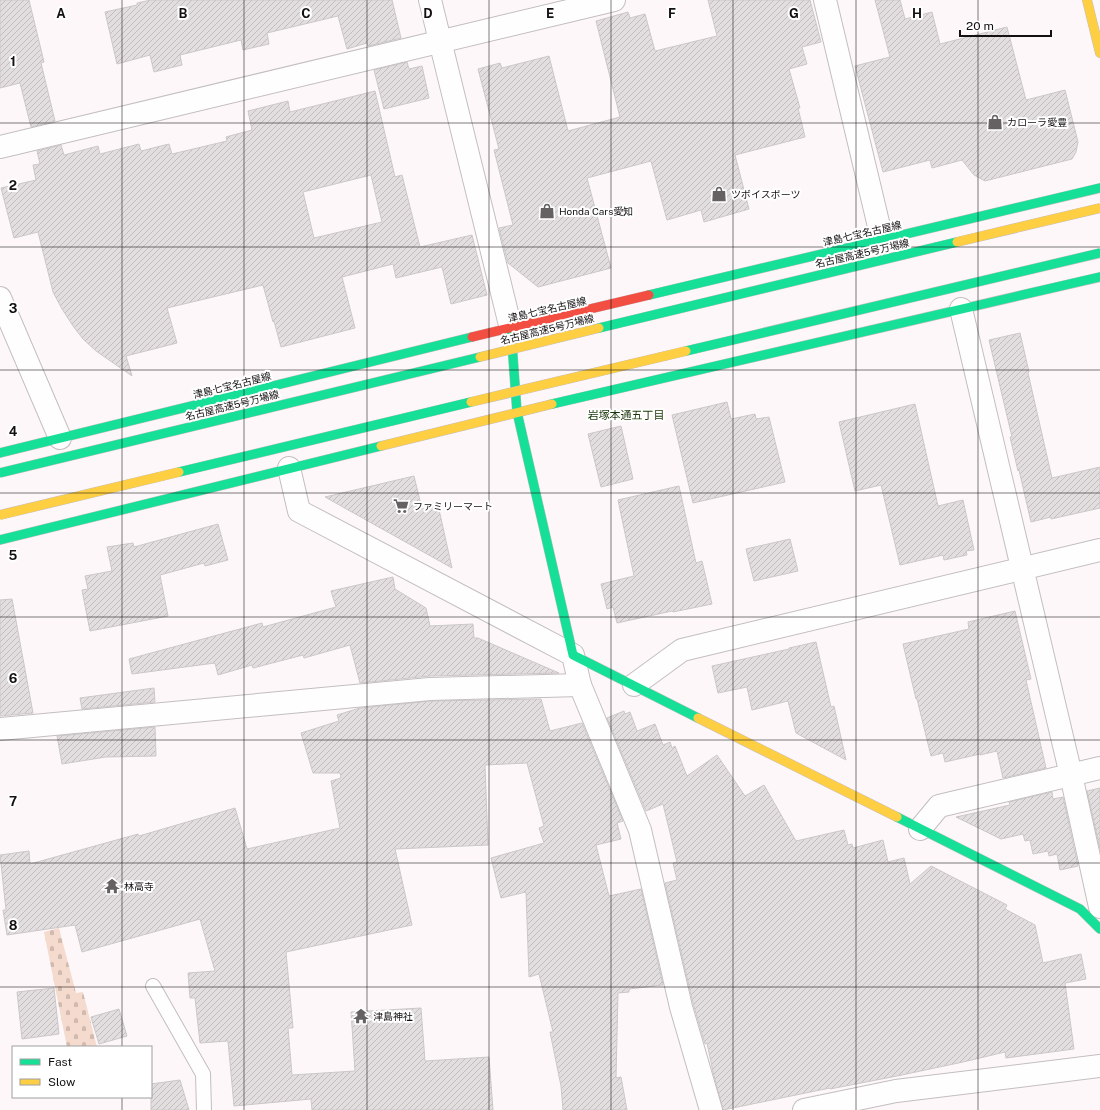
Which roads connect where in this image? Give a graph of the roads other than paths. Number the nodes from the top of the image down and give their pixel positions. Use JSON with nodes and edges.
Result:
{"nodes":[{"id":1,"x":430,"y":0,"type":"edge"},
{"id":2,"x":614,"y":0,"type":"edge"},
{"id":3,"x":825,"y":0,"type":"edge"},
{"id":4,"x":1087,"y":0,"type":"edge"},
{"id":5,"x":441,"y":42,"type":"junction"},
{"id":6,"x":1100,"y":53,"type":"edge"},
{"id":7,"x":0,"y":146,"type":"edge"},
{"id":8,"x":1100,"y":188,"type":"edge"},
{"id":9,"x":1100,"y":208,"type":"edge"},
{"id":10,"x":882,"y":239,"type":"junction"},
{"id":11,"x":1100,"y":253,"type":"edge"},
{"id":12,"x":1100,"y":277,"type":"edge"},
{"id":13,"x":0,"y":298,"type":"edge"},
{"id":14,"x":961,"y":309,"type":"junction"},
{"id":15,"x":511,"y":329,"type":"junction"},
{"id":16,"x":517,"y":412,"type":"junction"},
{"id":17,"x":60,"y":438,"type":"junction"},
{"id":18,"x":0,"y":454,"type":"edge"},
{"id":19,"x":289,"y":468,"type":"junction"},
{"id":20,"x":0,"y":473,"type":"edge"},
{"id":21,"x":0,"y":515,"type":"edge"},
{"id":22,"x":0,"y":540,"type":"edge"},
{"id":23,"x":1100,"y":550,"type":"edge"},
{"id":24,"x":1022,"y":568,"type":"junction"},
{"id":25,"x":573,"y":655,"type":"junction"},
{"id":26,"x":580,"y":684,"type":"junction"},
{"id":27,"x":634,"y":685,"type":"junction"},
{"id":28,"x":0,"y":729,"type":"edge"},
{"id":29,"x":1100,"y":768,"type":"edge"},
{"id":30,"x":1071,"y":775,"type":"junction"},
{"id":31,"x":920,"y":829,"type":"junction"},
{"id":32,"x":1100,"y":907,"type":"edge"},
{"id":33,"x":1100,"y":929,"type":"edge"},
{"id":34,"x":153,"y":986,"type":"dead end"},
{"id":35,"x":1100,"y":1066,"type":"edge"},
{"id":36,"x":204,"y":1110,"type":"edge"},
{"id":37,"x":711,"y":1110,"type":"edge"},
{"id":38,"x":804,"y":1110,"type":"edge"}],
"edges":[{"from":1,"to":5,"type":"street"},
{"from":2,"to":5,"type":"street"},
{"from":3,"to":10,"type":"street"},
{"from":4,"to":6,"type":"main road"},
{"from":5,"to":7,"type":"street"},
{"from":5,"to":15,"type":"street"},
{"from":8,"to":10,"type":"main road","name":"津島七宝名古屋線"},
{"from":9,"to":20,"type":"main road","name":"名古屋高速5号万場線","bridge":true},
{"from":10,"to":15,"type":"main road","name":"津島七宝名古屋線"},
{"from":11,"to":21,"type":"main road","bridge":true},
{"from":12,"to":14,"type":"main road"},
{"from":13,"to":17,"type":"street"},
{"from":14,"to":16,"type":"main road"},
{"from":14,"to":24,"type":"street"},
{"from":15,"to":16,"type":"main road"},
{"from":15,"to":17,"type":"main road","name":"津島七宝名古屋線"},
{"from":16,"to":19,"type":"main road"},
{"from":16,"to":25,"type":"main road"},
{"from":17,"to":18,"type":"main road","name":"津島七宝名古屋線"},
{"from":19,"to":22,"type":"main road"},
{"from":19,"to":25,"type":"street"},
{"from":23,"to":24,"type":"street"},
{"from":24,"to":27,"type":"street"},
{"from":24,"to":30,"type":"street"},
{"from":25,"to":26,"type":"street"},
{"from":25,"to":27,"type":"main road"},
{"from":26,"to":28,"type":"street"},
{"from":26,"to":37,"type":"street"},
{"from":27,"to":31,"type":"main road"},
{"from":29,"to":30,"type":"street"},
{"from":30,"to":31,"type":"street"},
{"from":30,"to":32,"type":"street"},
{"from":31,"to":33,"type":"main road"},
{"from":34,"to":36,"type":"lane"},
{"from":35,"to":38,"type":"street"}]}
